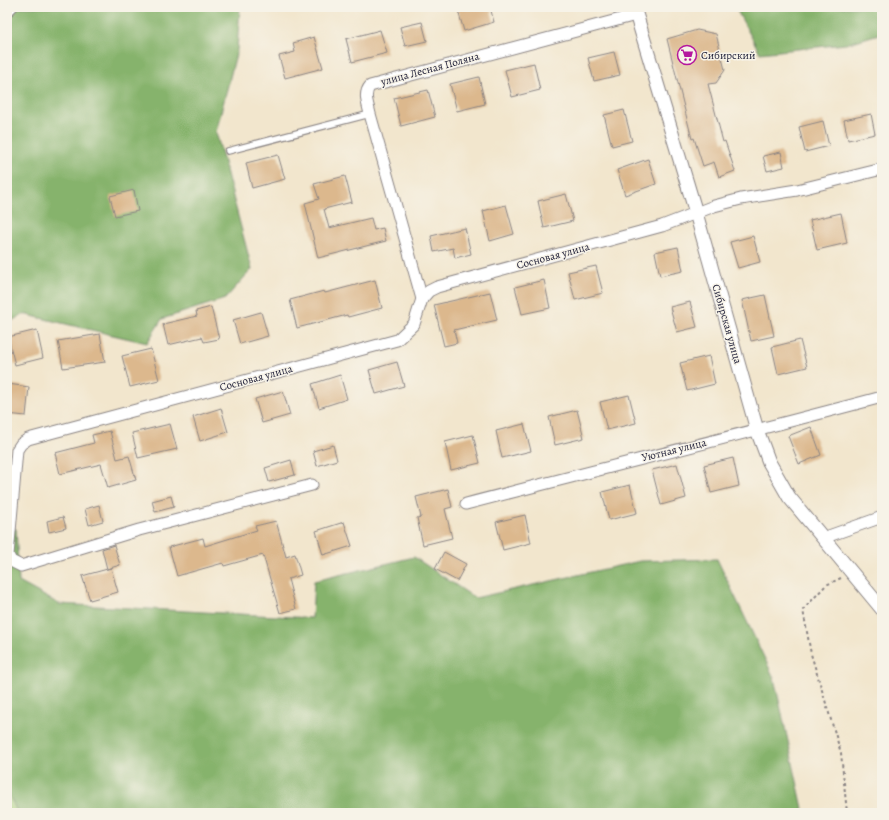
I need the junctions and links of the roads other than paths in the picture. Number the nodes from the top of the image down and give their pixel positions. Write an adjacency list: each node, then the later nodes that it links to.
1 (15, 7): 3 (lane)
2 (635, 11): 4 (street, улица Лесная Поляна); 7 (street, Сибирская улица)
3 (7, 15)
4 (370, 114): 5 (lane); 8 (street, улица Лесная Поляна)
5 (228, 151)
6 (882, 169): 7 (street, Сосновая улица)
7 (696, 213): 8 (street, Сосновая улица); 10 (street, Сибирская улица)
8 (422, 299): 11 (street, Сосновая улица)
9 (882, 397): 10 (street, Уютная улица)
10 (757, 430): 12 (street, Уютная улица); 14 (street, Сибирская улица)
11 (312, 485)
12 (466, 504)
13 (882, 517): 14 (street)
14 (823, 538): 15 (street, Сибирская улица)
15 (882, 609)

